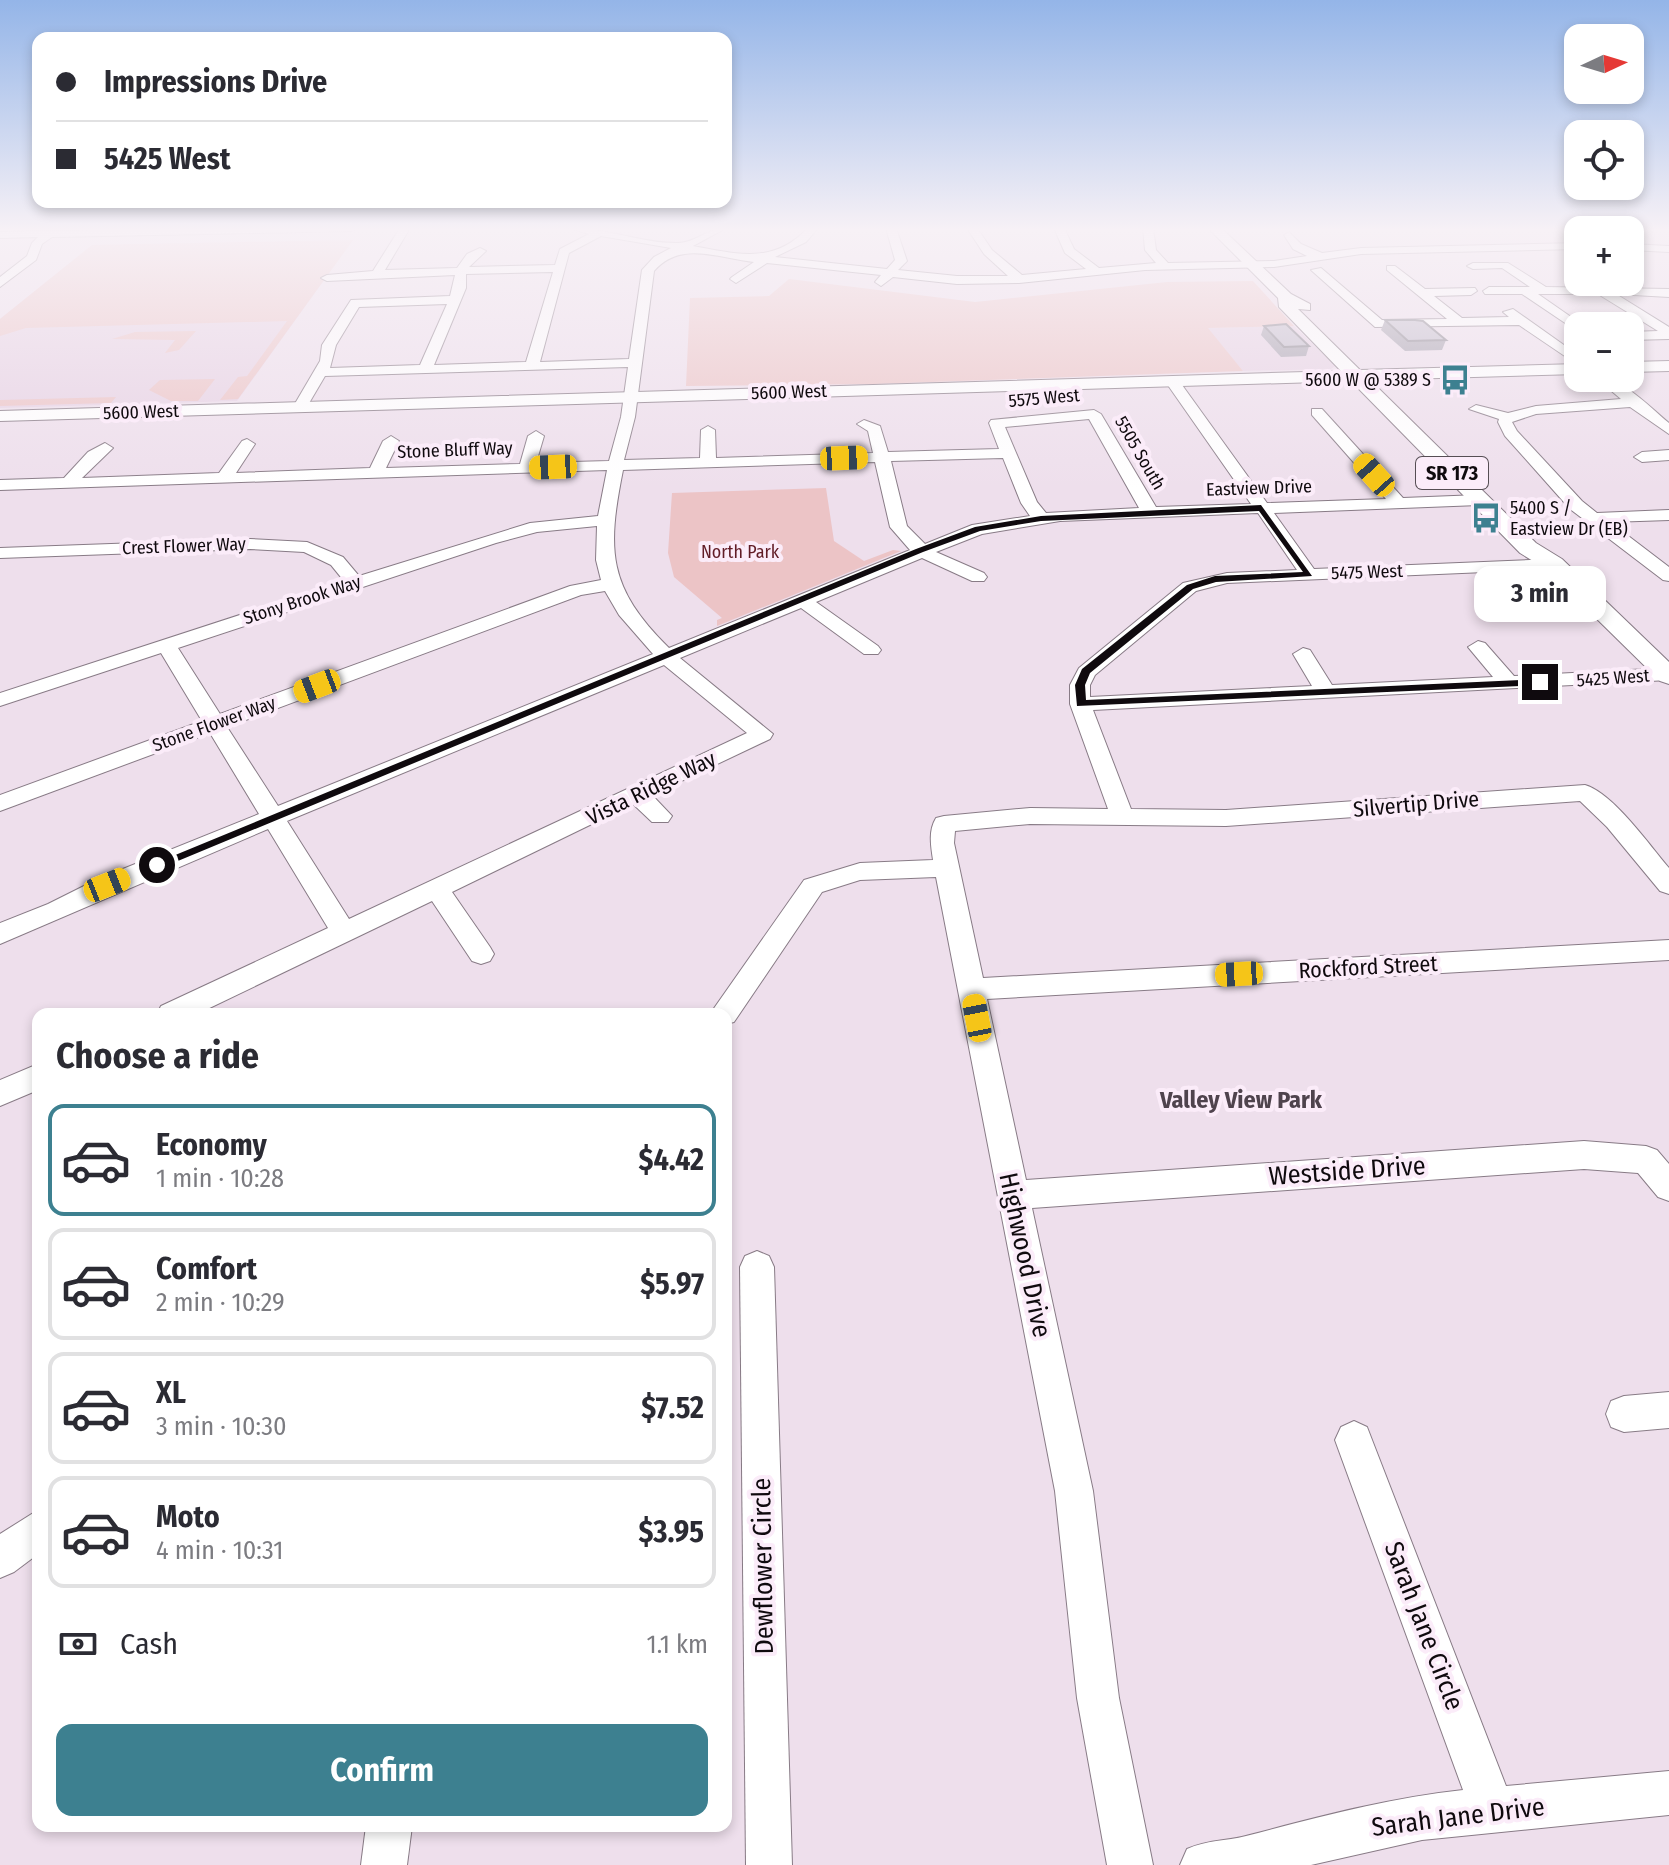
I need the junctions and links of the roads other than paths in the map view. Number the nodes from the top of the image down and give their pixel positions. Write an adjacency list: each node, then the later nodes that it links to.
1 (348, 315): 22 (street)
2 (448, 315): 20 (street)
3 (546, 315): 17 (street)
4 (642, 315): 16 (street, Vista Ridge Way)
5 (1295, 315): 23 (main road, SR 173)
6 (1313, 315): 24 (main road, SR 173)
7 (1369, 315): 12 (street)
8 (1450, 315): 12 (street)
9 (1513, 315): 11 (street)
10 (1639, 315): 13 (street)
11 (1521, 321): 12 (street); 15 (street)
12 (1459, 322)
13 (1669, 334): 14 (street)
14 (1644, 335)
15 (1564, 351)
16 (636, 363): 17 (street); 27 (street, Vista Ridge Way)
17 (532, 366): 20 (street)
18 (1669, 366): 19 (main road)
19 (1644, 367)
20 (425, 369): 22 (street)
21 (1564, 369): 24 (main road, 5600 West)
22 (322, 372): 29 (street)
23 (1355, 375): 24 (main road, 5600 West); 25 (main road, 5600 West); 53 (main road, SR 173)
24 (1376, 375): 63 (main road, SR 173)
25 (1172, 381): 27 (main road, 5600 West); 55 (street)
26 (1622, 392): 28 (street)
27 (631, 396): 29 (main road, 5600 West); 47 (street, Vista Ridge Way)
28 (1635, 402): 34 (street); 37 (street)
29 (300, 407): 33 (main road, 5600 West)
30 (1476, 409): 34 (street)
31 (1317, 412): 54 (street)
32 (1094, 414): 42 (street, 5575 West); 56 (street, 5505 South)
33 (0, 416)
34 (1508, 417): 59 (street)
35 (864, 424): 44 (street)
36 (708, 430): 46 (street)
37 (1669, 430)
38 (536, 436): 48 (street)
39 (391, 441): 49 (street)
40 (247, 444): 50 (street)
41 (105, 448): 51 (street)
42 (1008, 453): 44 (street, Stone Bluff Way); 58 (street)
43 (1669, 455): 45 (street)
44 (882, 457): 46 (street, Stone Bluff Way); 61 (street)
45 (1642, 457)
46 (708, 462): 47 (street, Stone Bluff Way)
47 (617, 465): 48 (street, Stone Bluff Way); 60 (street, Vista Ridge Way)
48 (527, 468): 49 (street, Stone Bluff Way)
49 (376, 473): 50 (street, Stone Bluff Way)
50 (224, 478): 51 (street, Stone Bluff Way)
51 (69, 482): 52 (street, Stone Bluff Way)
52 (0, 485)
53 (1479, 500): 54 (street, Eastview Drive); 63 (main road)
54 (1399, 503): 55 (street, Eastview Drive)
55 (1261, 508): 56 (street, Eastview Drive); 64 (street)
56 (1150, 512): 58 (street, Eastview Drive)
57 (1669, 515): 59 (street)
58 (1041, 518): 61 (street, Eastview Drive)
59 (1592, 518): 65 (street)
60 (608, 520): 67 (street, Stony Brook Way); 68 (street, Vista Ridge Way)
61 (920, 551): 66 (street); 69 (street, Eastview Drive)
62 (0, 553): 67 (street, Crest Flower Way)
63 (1554, 564): 64 (street, 5475 West); 75 (main road, SR 173)
64 (1309, 574): 79 (street, 5475 West)
65 (1669, 576)
66 (978, 577)
67 (355, 583): 70 (street, Stony Brook Way)
68 (611, 584): 73 (street, Vista Ridge Way); 80 (street, Stone Flower Way)
69 (801, 600): 72 (street); 73 (street, Eastview Drive)
70 (166, 645): 78 (street, Stony Brook Way); 80 (street)
71 (1478, 647): 76 (street)
72 (871, 650)
73 (666, 654): 81 (street, Vista Ridge Way); 84 (street, Eastview Drive)
74 (1303, 654): 77 (street)
75 (1668, 675): 76 (street, 5425 West)
76 (1509, 683): 77 (street, 5425 West)
77 (1326, 692): 79 (street, 5425 West)
78 (0, 700)
79 (1080, 704): 85 (street)
80 (216, 723): 82 (street, Stone Flower Way); 84 (street)
81 (637, 795): 83 (street); 88 (street, Vista Ridge Way)
82 (0, 803)
83 (660, 816)
84 (274, 817): 89 (street); 90 (street, Eastview Drive)
85 (1123, 819): 86 (street, Highwood Drive); 87 (street, Silvertip Drive)
86 (947, 868): 93 (street, Highwood Drive); 95 (street)
87 (1669, 885)
88 (436, 888): 89 (street, Vista Ridge Way); 92 (street)
89 (343, 931): 94 (street, Vista Ridge Way)
90 (0, 934)
91 (1669, 950): 93 (street, Rockford Street)
92 (481, 954)
93 (971, 989): 99 (street, Highwood Drive)
94 (192, 1008)
95 (728, 1008)
96 (32, 1079): 97 (street)
97 (0, 1094)
98 (1669, 1187): 99 (street, Westside Drive)
99 (1012, 1195): 111 (street, Highwood Drive)
100 (757, 1267): 110 (street, Dewflower Circle)
101 (1669, 1410): 102 (street)
102 (1624, 1414)
103 (1354, 1440): 107 (street, Sarah Jane Circle)
104 (32, 1534): 105 (street)
105 (0, 1558)
106 (1669, 1793): 107 (street, Sarah Jane Drive)
107 (1493, 1811): 112 (street, Sarah Jane Drive)
108 (388, 1832): 109 (street)
109 (384, 1865)
110 (769, 1865)
111 (1130, 1865)
112 (1203, 1865)

